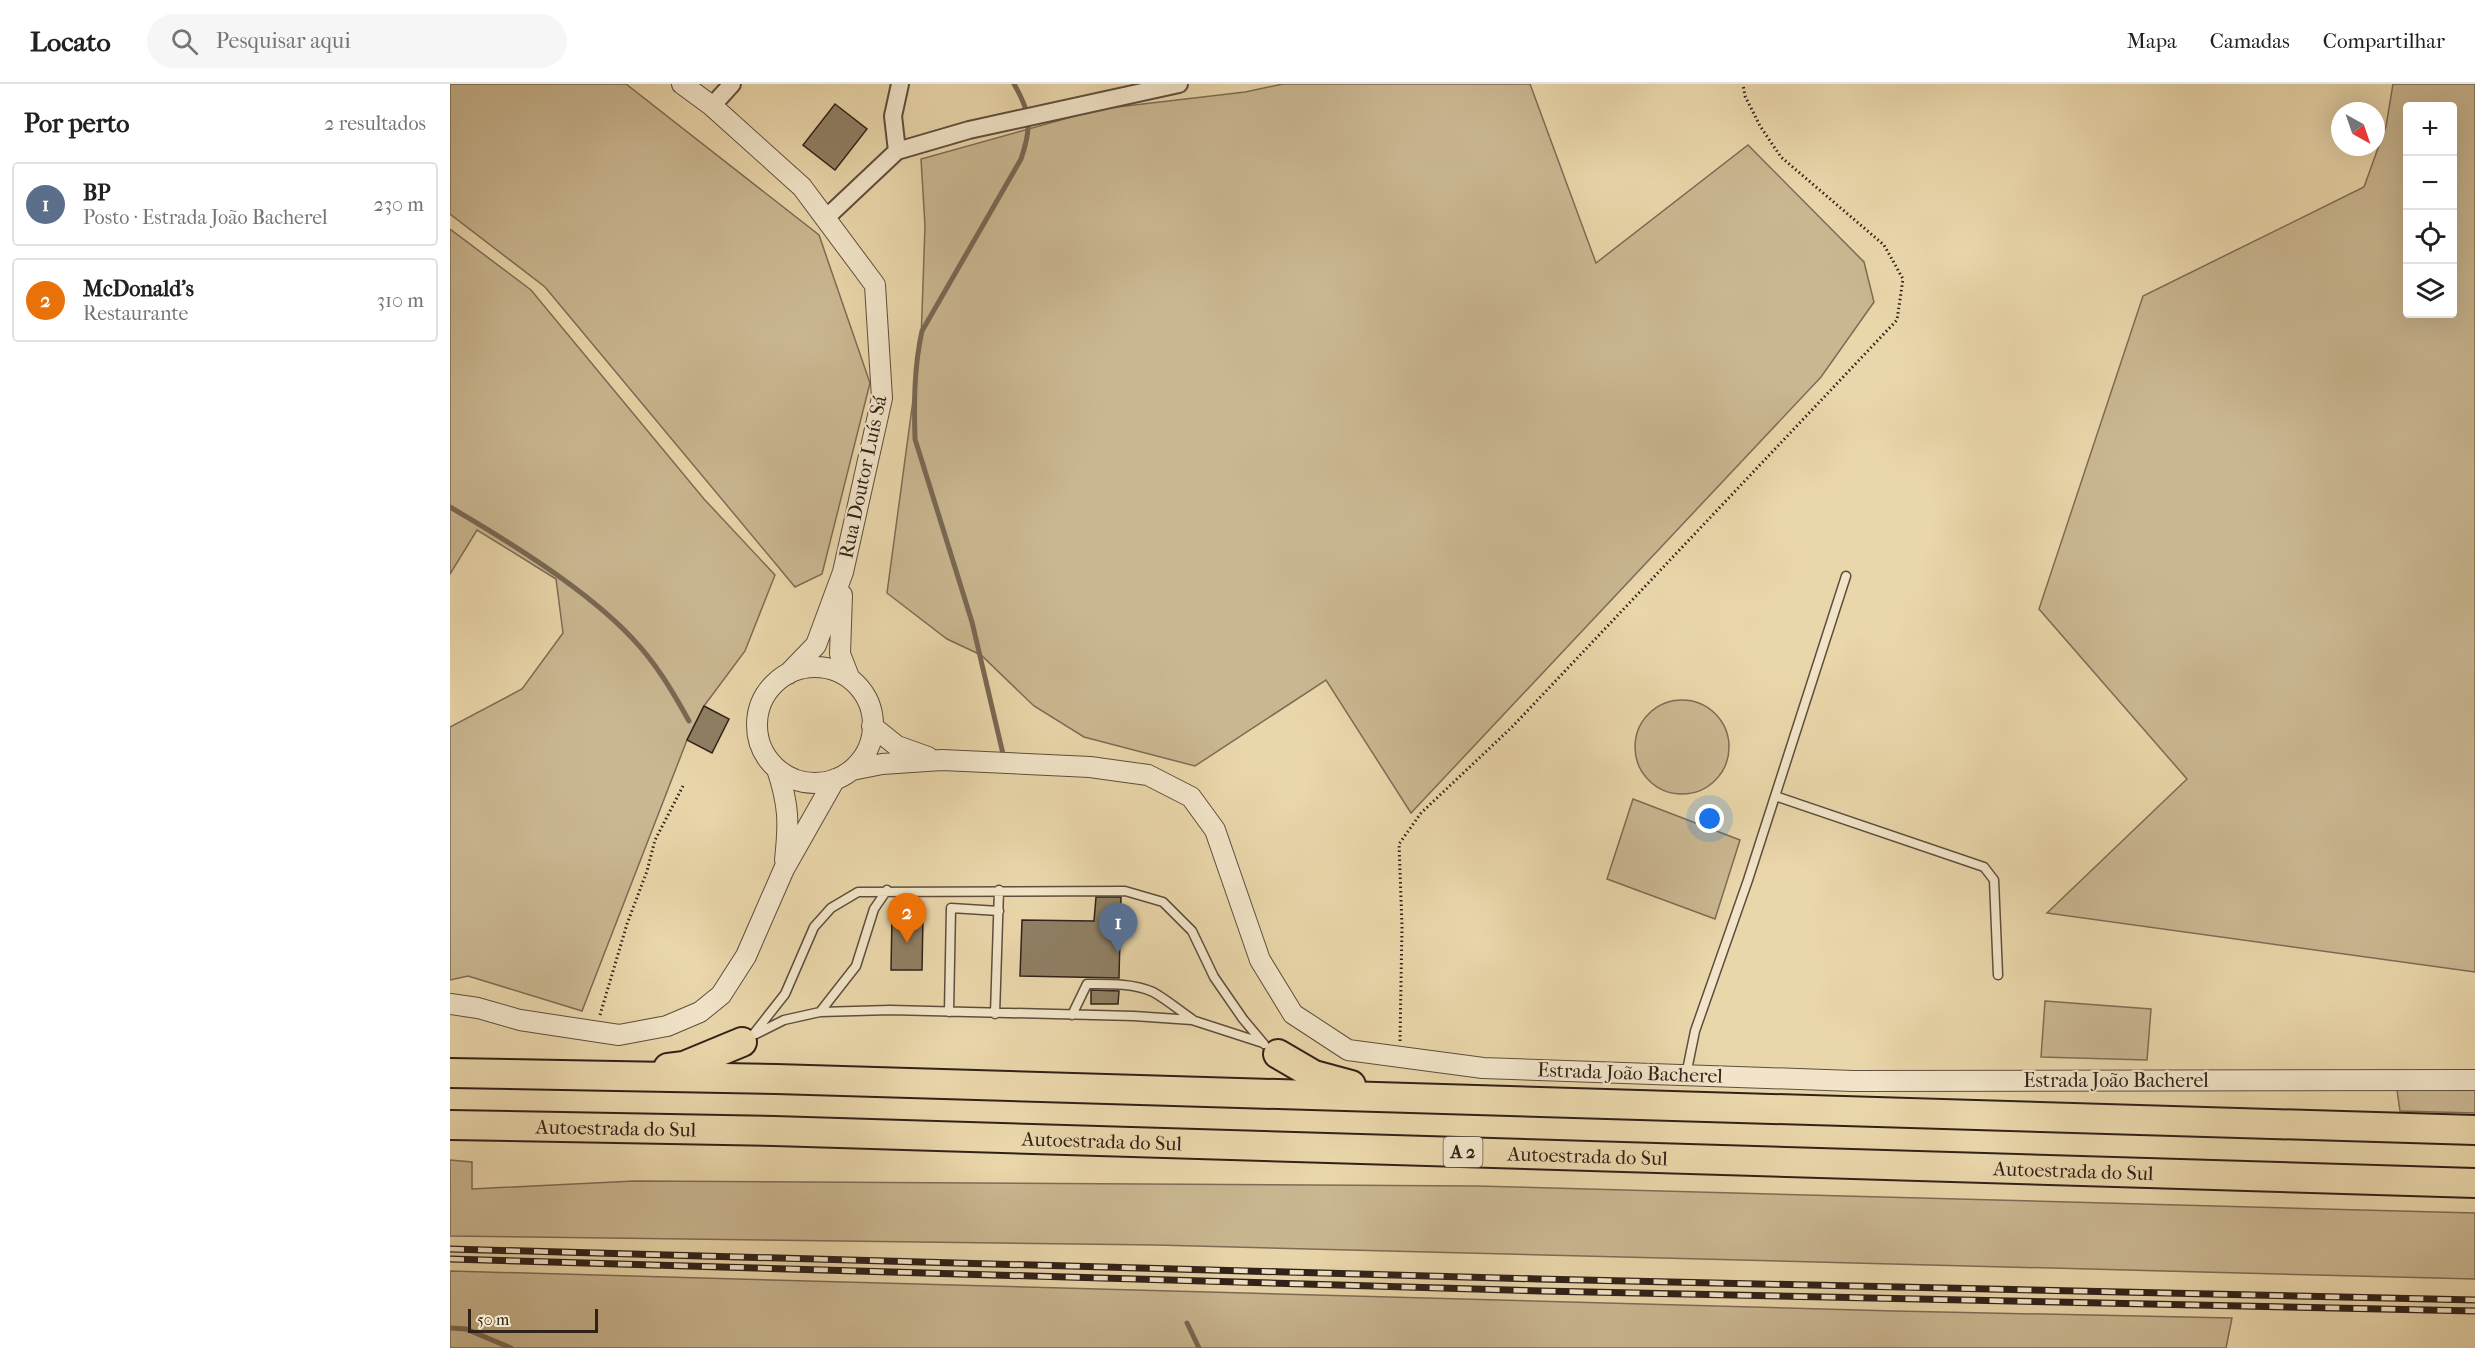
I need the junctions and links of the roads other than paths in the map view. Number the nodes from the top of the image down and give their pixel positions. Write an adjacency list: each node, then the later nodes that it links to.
1 (682, 84): 5 (street, Rua Doutor Luís Sá)
2 (732, 84): 5 (street)
3 (900, 84): 6 (street)
4 (1179, 84): 6 (street)
5 (712, 106): 7 (street, Rua Doutor Luís Sá)
6 (897, 151): 7 (street)
7 (827, 217): 8 (street, Rua Doutor Luís Sá)
8 (843, 572): 10 (street); 11 (street)
9 (1846, 576): 17 (lane)
10 (788, 674): 11 (street); 14 (street)
11 (849, 677): 12 (street)
12 (872, 726): 13 (street, Estrada João Bacherel); 15 (street)
13 (942, 760): 15 (street, Estrada João Bacherel); 32 (street, Estrada João Bacherel)
14 (777, 769): 16 (street); 18 (street)
15 (852, 770): 16 (street)
16 (835, 780): 18 (street)
17 (1775, 796): 22 (lane); 32 (lane)
18 (784, 869): 23 (street)
19 (887, 890): 20 (lane); 24 (lane); 29 (lane)
20 (999, 890): 21 (lane); 30 (lane)
21 (999, 911): 25 (lane); 26 (lane)
22 (1998, 975)
23 (450, 1004)
24 (820, 1012): 25 (lane); 29 (lane)
25 (949, 1012): 26 (lane)
26 (995, 1014): 27 (lane)
27 (1072, 1015): 28 (lane); 28 (lane)
28 (1195, 1021): 30 (lane)
29 (747, 1039): 33 (highway)
30 (1271, 1049): 35 (highway)
31 (450, 1073): 33 (highway)
32 (1686, 1075): 34 (street, Estrada João Bacherel)
33 (603, 1076): 35 (highway)
34 (2475, 1080)
35 (1436, 1099): 37 (highway)
36 (450, 1125): 38 (highway, Autoestrada do Sul / A 2)
37 (2475, 1130)
38 (2475, 1183)

